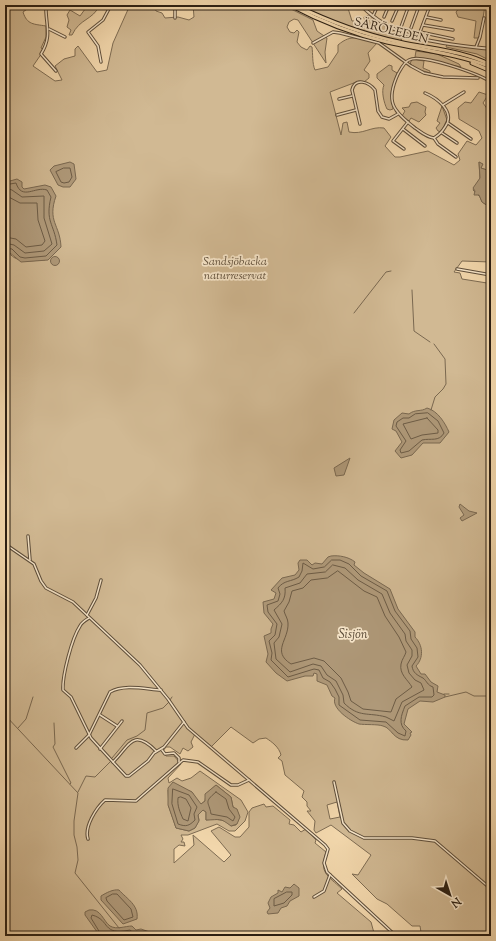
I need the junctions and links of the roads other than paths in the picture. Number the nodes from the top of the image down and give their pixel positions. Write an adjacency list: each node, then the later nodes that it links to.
1 (46, 5): 22 (street)
2 (111, 5): 30 (street)
3 (174, 5): 15 (street)
4 (290, 5): 29 (main road, SÄRÖLEDEN)
5 (295, 5): 32 (main road, SÄRÖLEDEN)
6 (361, 5): 12 (street)
7 (378, 5): 12 (street)
8 (389, 5): 13 (street)
9 (399, 5): 18 (street)
10 (409, 5): 20 (street)
11 (419, 5): 14 (street); 21 (street)
12 (373, 16): 27 (street)
13 (384, 17)
14 (426, 17): 17 (street); 19 (street)
15 (175, 18)
16 (484, 18): 27 (street)
17 (441, 20)
18 (392, 21)
19 (422, 24): 23 (street); 25 (street)
20 (401, 27)
21 (411, 28)
22 (49, 29): 24 (street); 33 (street)
23 (453, 30)
24 (65, 37)
25 (453, 39)
26 (313, 43): 31 (street)
27 (476, 47): 28 (street)
28 (491, 49)
29 (467, 59): 32 (main road, SÄRÖLEDEN); 34 (main road)
30 (101, 62)
31 (406, 62): 35 (street); 36 (street); 45 (street)
32 (491, 65)
33 (56, 71)
34 (491, 71)
35 (476, 73): 36 (street); 38 (street)
36 (474, 77): 37 (street)
37 (478, 78)
38 (491, 82)
39 (464, 92): 43 (street)
40 (425, 93): 43 (street)
41 (352, 96): 42 (street); 44 (street); 45 (street)
42 (339, 99)
43 (443, 105): 48 (street)
44 (356, 110): 46 (street); 49 (street)
45 (398, 114): 47 (street)
46 (337, 115)
47 (408, 122): 50 (street); 52 (street)
48 (448, 122): 51 (street); 53 (street)
49 (360, 124)
50 (403, 129): 55 (street); 56 (street)
51 (441, 132): 52 (street); 54 (street)
52 (434, 138): 57 (street)
53 (471, 139)
54 (457, 143)
55 (425, 146)
56 (404, 149)
57 (456, 157)
58 (458, 269): 59 (street)
59 (491, 275)
60 (28, 536): 62 (street)
61 (5, 544): 62 (street)
62 (30, 560): 64 (street)
63 (101, 580): 64 (street)
64 (88, 617): 65 (street); 70 (street)
65 (161, 690): 66 (street); 68 (street)
66 (100, 715): 69 (street); 70 (street)
67 (122, 721): 69 (street)
68 (184, 722): 73 (street); 77 (street)
69 (117, 726): 72 (street)
70 (89, 735): 71 (street); 72 (street)
71 (76, 748)
72 (100, 749): 75 (street)
73 (162, 749): 74 (street); 76 (street)
74 (156, 751): 75 (street); 75 (street)
75 (113, 762)
76 (179, 762): 77 (street); 79 (street)
77 (249, 780): 80 (street)
78 (334, 782): 81 (street)
79 (88, 839)
80 (330, 875): 82 (street); 83 (street)
81 (491, 889)
82 (314, 897)
83 (396, 936)

